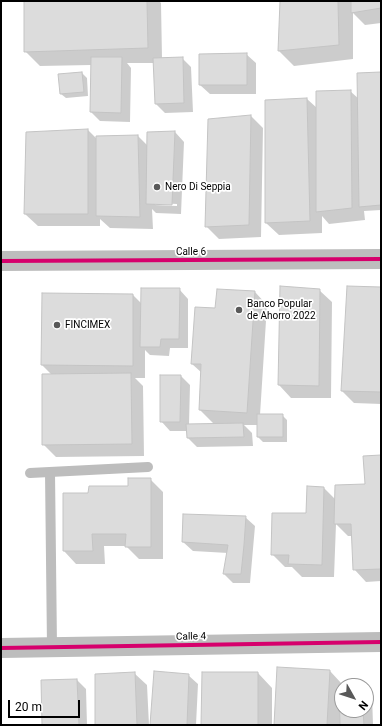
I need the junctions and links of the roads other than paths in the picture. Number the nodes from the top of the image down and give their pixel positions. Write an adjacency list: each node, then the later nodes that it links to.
1 (381, 259): 2 (street, Calle 6)
2 (1, 261)
3 (148, 467): 4 (lane)
4 (50, 472): 5 (lane); 7 (lane)
5 (30, 473)
6 (381, 642): 7 (street, Calle 4)
7 (52, 647): 8 (street, Calle 4)
8 (1, 648)

